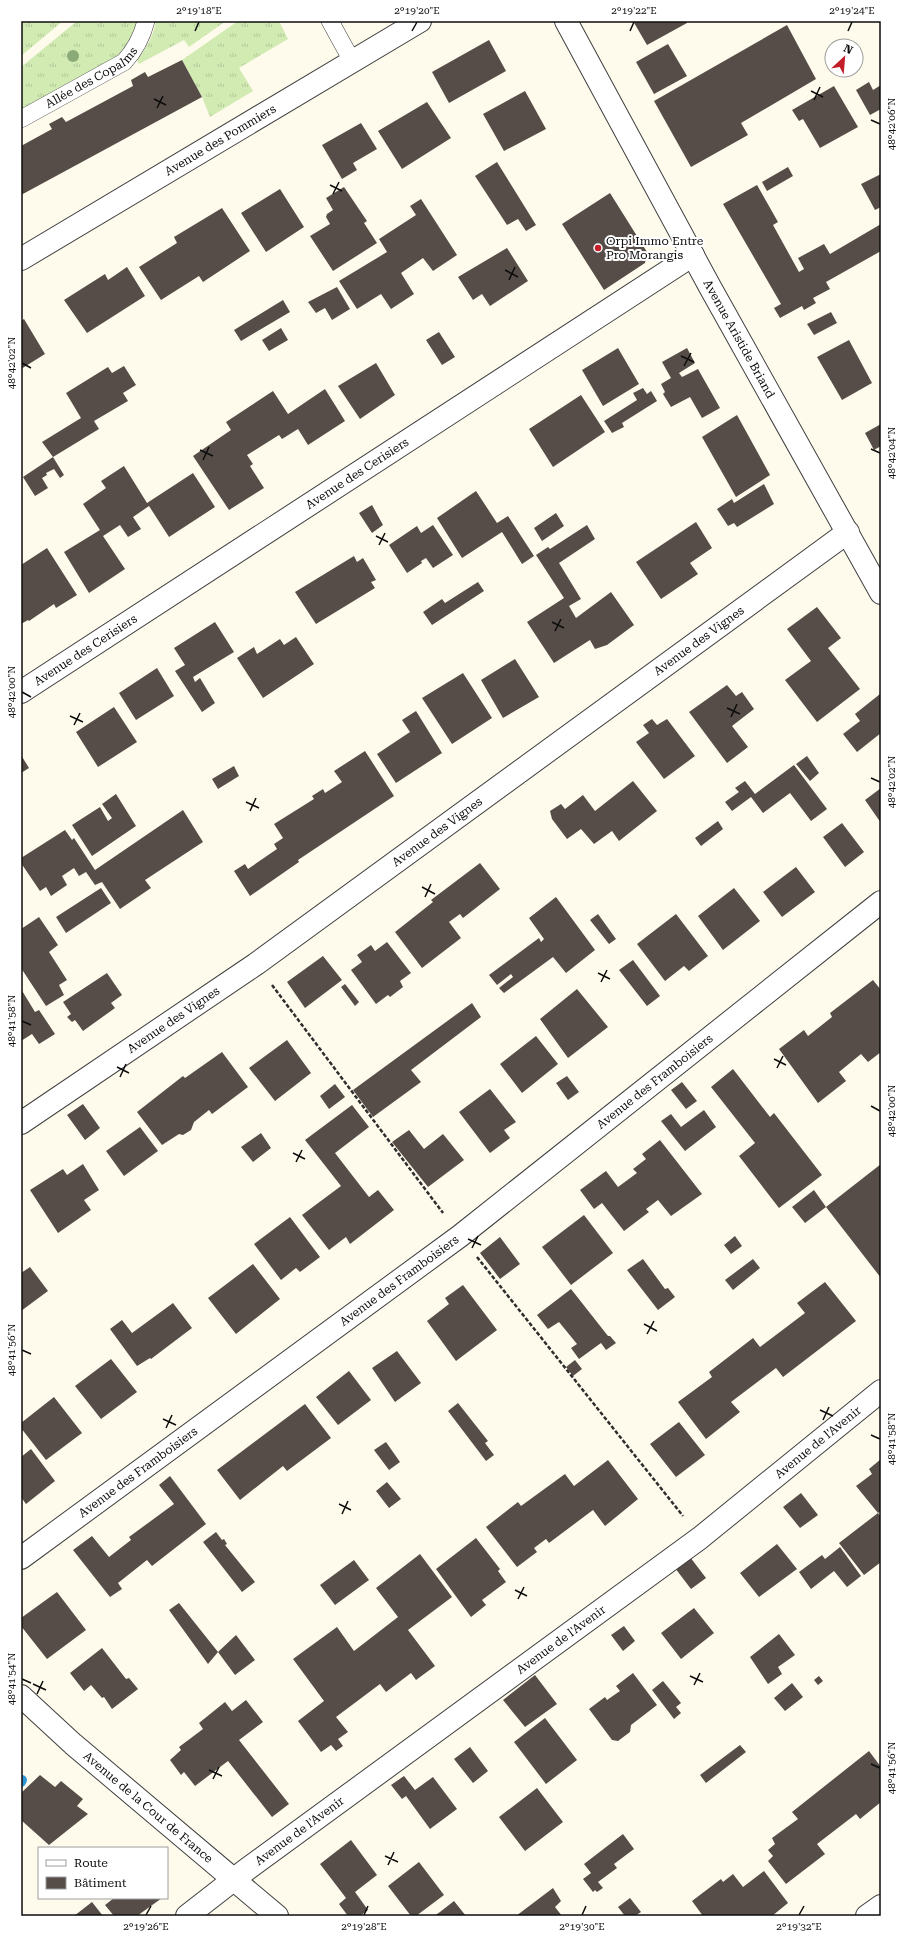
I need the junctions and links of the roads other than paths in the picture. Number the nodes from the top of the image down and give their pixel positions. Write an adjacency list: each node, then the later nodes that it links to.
1 (146, 21): 6 (lane, Allée des Copalms)
2 (330, 21): 5 (lane)
3 (420, 21): 5 (street, Avenue des Pommiers)
4 (566, 21): 7 (street, Avenue Aristide Briand)
5 (352, 61): 8 (street, Avenue des Pommiers)
6 (21, 119)
7 (693, 256): 9 (street, Avenue Aristide Briand); 11 (street, Avenue des Cerisiers)
8 (21, 259)
9 (848, 532): 10 (street, Avenue Aristide Briand); 13 (street, Avenue des Vignes)
10 (881, 593)
11 (21, 692)
12 (881, 902): 15 (street, Avenue des Framboisiers)
13 (21, 1123)
14 (881, 1391): 17 (street, Avenue de l'Avenir)
15 (21, 1558)
16 (21, 1696): 17 (street, Avenue de la Cour de France)
17 (234, 1879): 19 (street, Avenue de l'Avenir); 20 (street, Avenue de la Cour de France)
18 (881, 1906): 21 (street)
19 (187, 1916)
20 (277, 1916)
21 (867, 1916)

